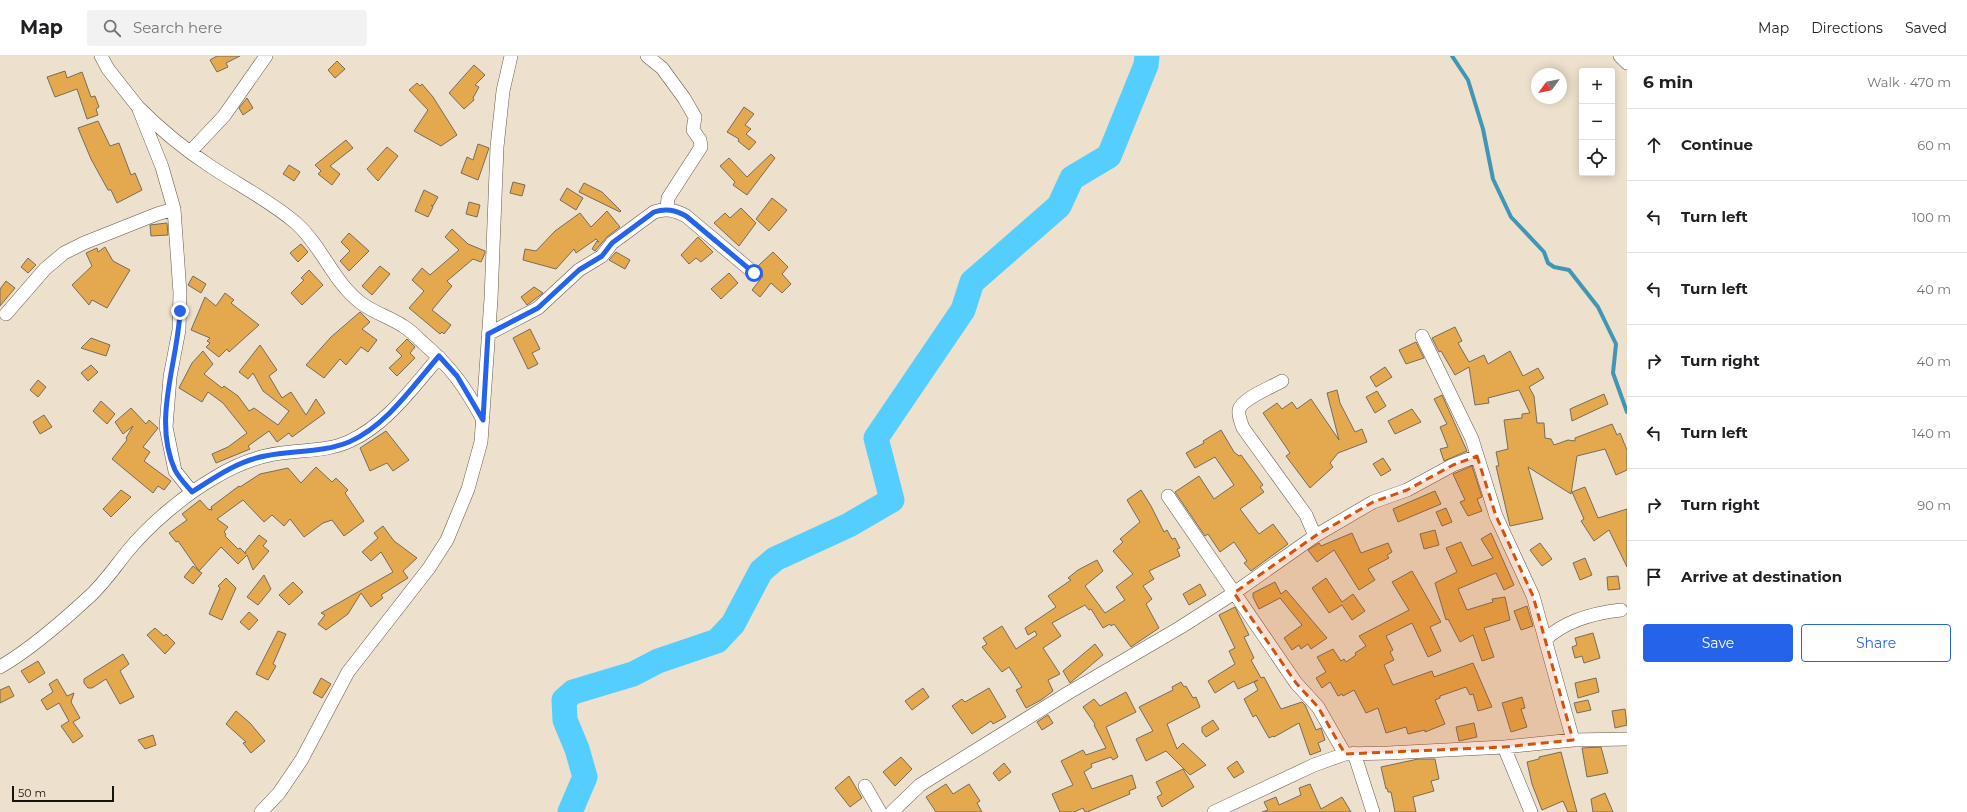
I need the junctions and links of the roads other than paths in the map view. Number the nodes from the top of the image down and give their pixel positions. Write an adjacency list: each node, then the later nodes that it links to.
1 (102, 56): 7 (street)
2 (266, 56): 8 (street)
3 (511, 56): 13 (street)
4 (647, 56): 10 (street)
5 (1620, 56): 6 (street)
6 (1627, 63)
7 (138, 107): 8 (street); 9 (street)
8 (190, 152): 15 (street)
9 (174, 209): 12 (street); 19 (street)
10 (668, 209): 11 (street); 13 (street)
11 (754, 273)
12 (6, 314)
13 (488, 334): 17 (street)
14 (1422, 336): 18 (street)
15 (439, 356): 17 (street); 19 (street)
16 (1282, 381): 21 (street)
17 (483, 420): 32 (street)
18 (1477, 456): 21 (street); 24 (street)
19 (192, 492): 25 (street)
20 (1168, 496): 22 (street)
21 (1315, 536): 22 (street)
22 (1234, 593): 29 (street); 34 (street)
23 (1620, 610): 24 (street)
24 (1546, 639): 27 (street)
25 (0, 667)
26 (1627, 739): 27 (street)
27 (1573, 740): 28 (street)
28 (1504, 747): 29 (street); 36 (street)
29 (1349, 754): 31 (street); 35 (street)
30 (865, 786): 33 (street)
31 (1218, 811)
32 (261, 812)
33 (880, 812)
34 (892, 812)
35 (1373, 812)
36 (1532, 812)

